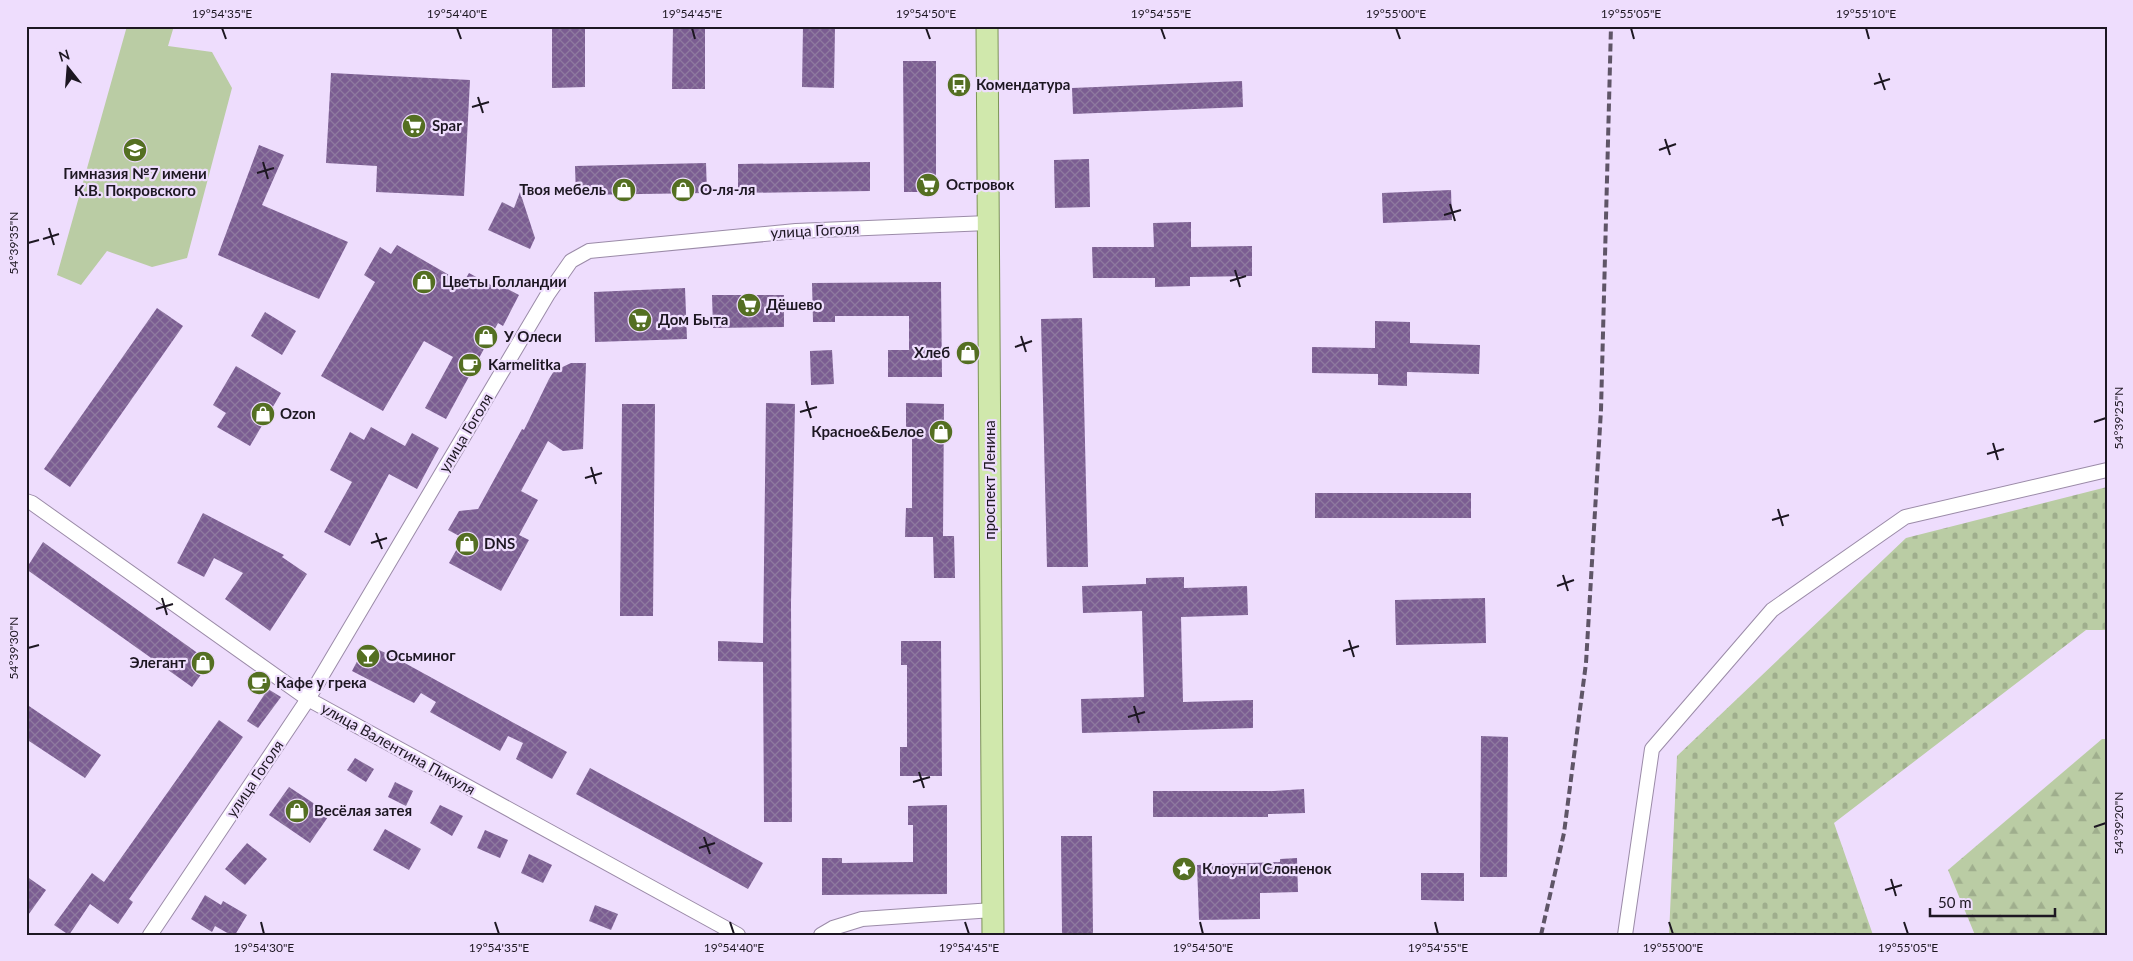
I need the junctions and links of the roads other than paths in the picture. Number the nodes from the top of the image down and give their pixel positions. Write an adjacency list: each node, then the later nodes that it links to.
1 (986, 26): 2 (main road, проспект Ленина)
2 (988, 223): 5 (street, улица Гоголя); 6 (main road, проспект Ленина)
3 (2107, 470): 11 (street)
4 (26, 501): 5 (street, улица Валентина Пикуля)
5 (308, 699): 7 (street, улица Гоголя); 8 (street, улица Валентина Пикуля)
6 (993, 910): 9 (street); 10 (main road, проспект Ленина)
7 (150, 935)
8 (738, 935)
9 (821, 935)
10 (993, 935)
11 (1625, 935)

